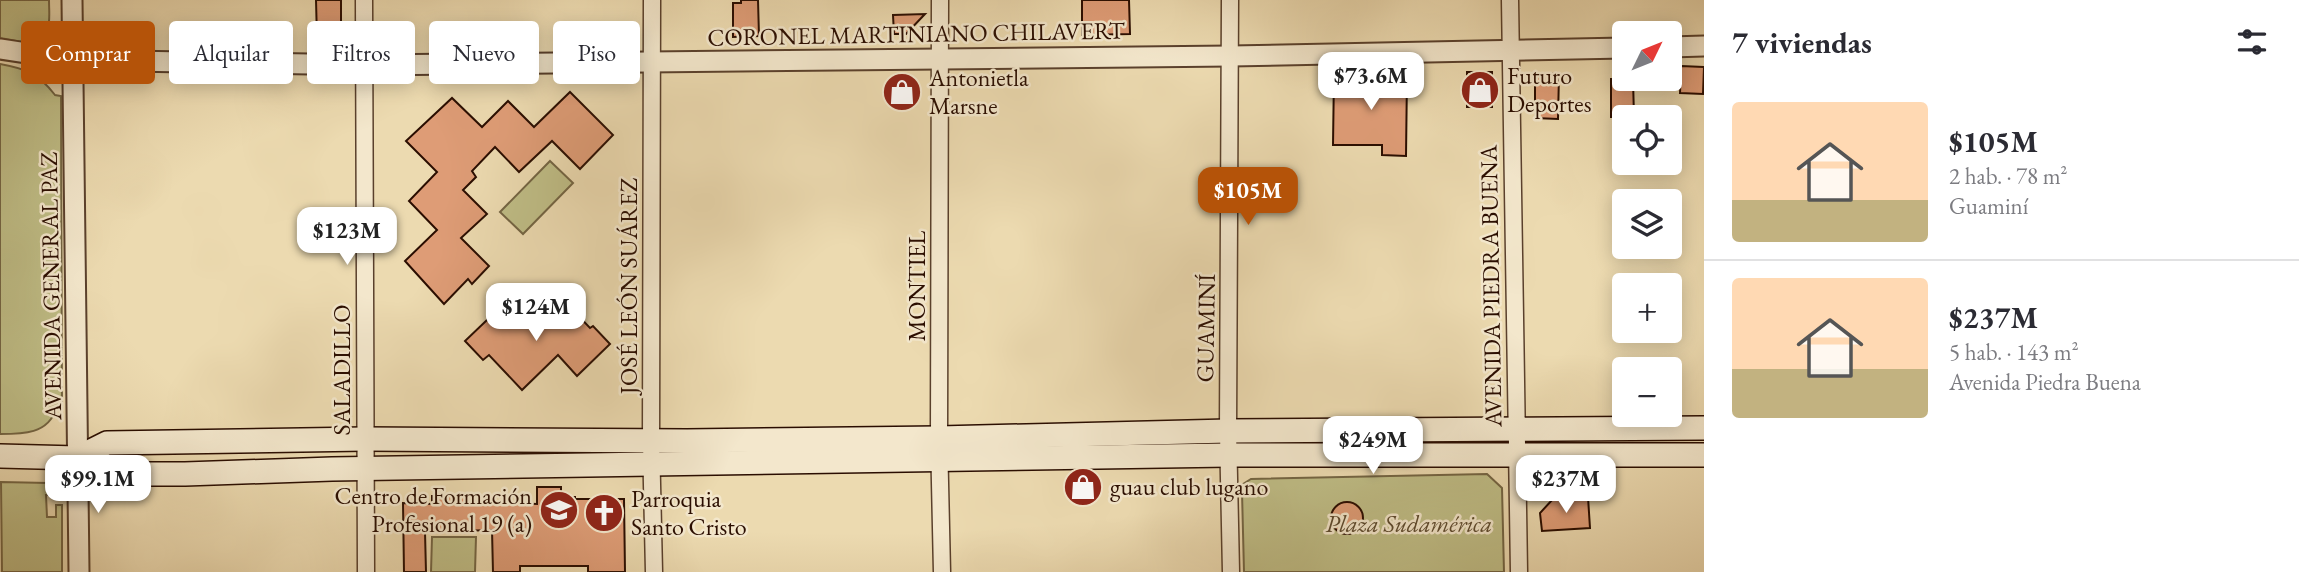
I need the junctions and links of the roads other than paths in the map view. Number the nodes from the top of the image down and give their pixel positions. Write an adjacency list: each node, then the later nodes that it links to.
1 (72, 0): 7 (street, AVENIDA GENERAL PAZ)
2 (364, 0): 8 (street, SALADILLO)
3 (652, 0): 18 (street, JOSÉ LEÓN SUÁREZ)
4 (940, 0): 16 (street, MONTIEL)
5 (1230, 0): 15 (street, GUAMINÍ)
6 (1510, 0): 14 (street, AVENIDA PIEDRA BUENA)
7 (72, 21)
8 (364, 21)
9 (1704, 46): 10 (street)
10 (1682, 47)
11 (0, 48): 13 (street, CORONEL MARTINIANO CHILAVERT)
12 (1612, 48): 14 (street, CORONEL MARTINIANO CHILAVERT)
13 (21, 51)
14 (1510, 51): 15 (street, CORONEL MARTINIANO CHILAVERT); 24 (street, AVENIDA PIEDRA BUENA)
15 (1231, 56): 16 (street, CORONEL MARTINIANO CHILAVERT); 25 (street, GUAMINÍ)
16 (941, 58): 18 (street, CORONEL MARTINIANO CHILAVERT); 28 (street, MONTIEL)
17 (155, 61): 19 (street, CORONEL MARTINIANO CHILAVERT)
18 (653, 61): 20 (street, CORONEL MARTINIANO CHILAVERT); 27 (street, JOSÉ LEÓN SUÁREZ)
19 (307, 64)
20 (415, 64)
21 (73, 84): 33 (street, AVENIDA GENERAL PAZ)
22 (365, 84): 26 (street, SALADILLO)
23 (1704, 428): 24 (main road)
24 (1516, 429): 25 (main road); 30 (street, AVENIDA PIEDRA BUENA)
25 (1228, 431): 28 (main road); 29 (street, GUAMINÍ)
26 (365, 439): 27 (main road); 33 (main road); 35 (street, SALADILLO)
27 (652, 440): 28 (main road); 34 (street, JOSÉ LEÓN SUÁREZ)
28 (940, 449): 29 (main road); 34 (main road); 39 (street, MONTIEL)
29 (1229, 455): 30 (main road); 40 (street, GUAMINÍ)
30 (1517, 455): 31 (main road); 41 (street, AVENIDA PIEDRA BUENA)
31 (1704, 455)
32 (0, 456): 33 (main road)
33 (77, 458): 35 (main road); 36 (street, AVENIDA GENERAL PAZ)
34 (652, 465): 35 (main road); 38 (street, JOSÉ LEÓN SUÁREZ)
35 (365, 469): 37 (street, SALADILLO)
36 (79, 572)
37 (366, 572)
38 (654, 572)
39 (942, 572)
40 (1231, 572)
41 (1519, 572)

